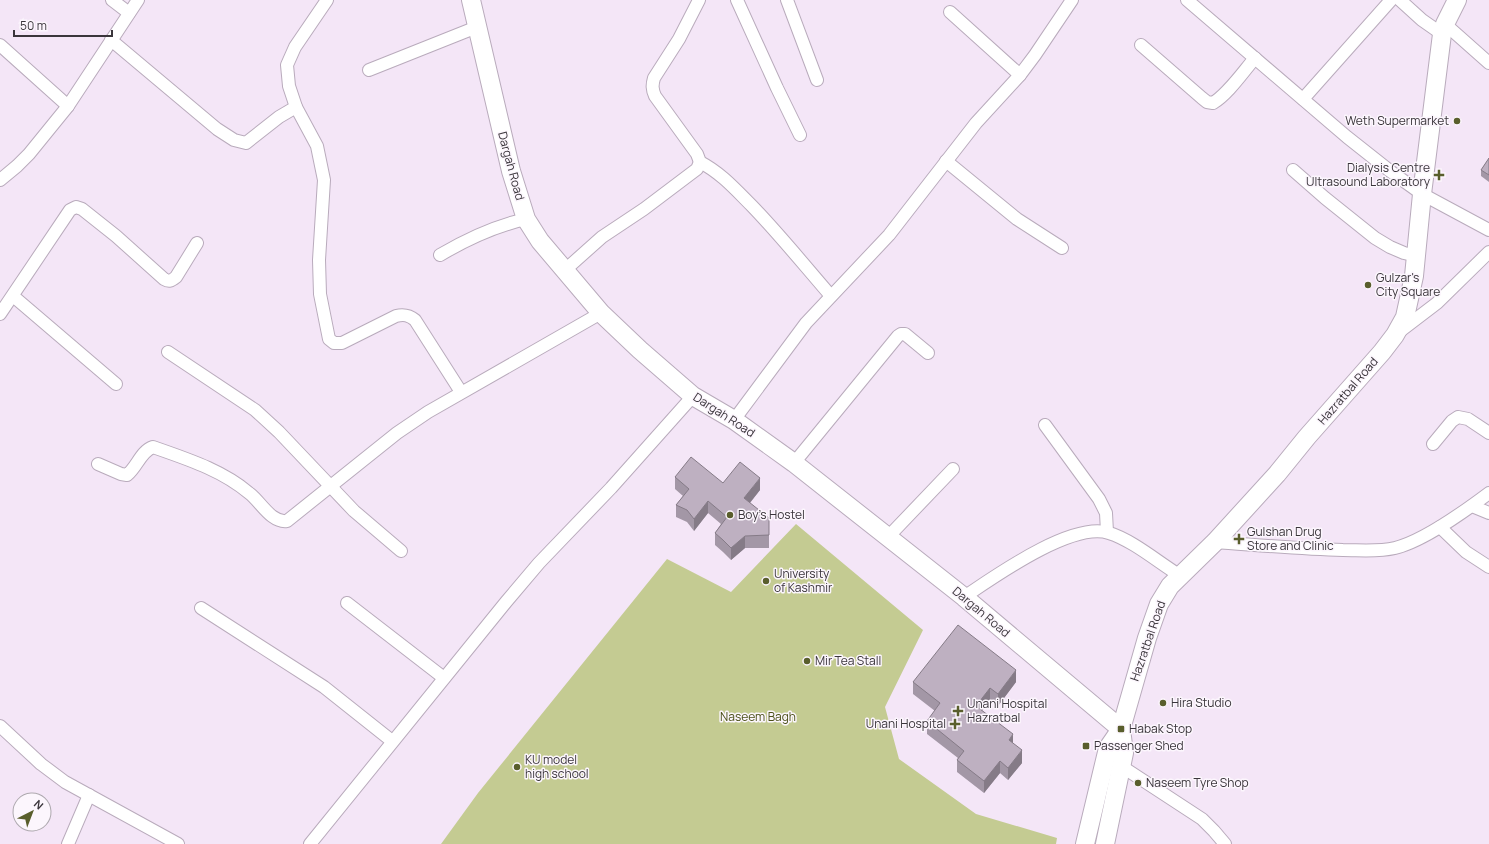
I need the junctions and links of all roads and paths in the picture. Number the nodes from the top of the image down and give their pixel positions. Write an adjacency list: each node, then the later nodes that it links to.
1 (112, 0): 13 (street)
2 (138, 0): 13 (street)
3 (327, 0): 27 (street)
4 (471, 0): 15 (main road, Dargah Road)
5 (699, 0): 30 (street)
6 (737, 0): 28 (street)
7 (787, 0): 24 (street)
8 (1072, 0): 23 (street)
9 (1187, 0): 20 (street)
10 (1390, 0): 25 (street)
11 (1400, 0): 16 (street)
12 (1457, 0): 16 (main road, Hazratbal Road)
13 (129, 12): 17 (street)
14 (950, 12): 23 (street)
15 (477, 27): 22 (street); 34 (main road, Dargah Road)
16 (1444, 29): 21 (street); 33 (main road, Hazratbal Road)
17 (111, 40): 26 (street); 27 (street)
18 (0, 45): 26 (street)
19 (1141, 45): 20 (street)
20 (1255, 58): 25 (street)
21 (1489, 63)
22 (369, 70)
23 (1020, 74): 29 (street)
24 (817, 80)
25 (1303, 99): 33 (street)
26 (68, 106): 32 (street)
27 (296, 107): 50 (street)
28 (800, 135)
29 (946, 161): 37 (street); 43 (street)
30 (700, 162): 41 (street); 43 (street)
31 (1293, 170): 40 (street)
32 (0, 180)
33 (1422, 194): 35 (street); 40 (main road, Hazratbal Road)
34 (526, 220): 39 (street); 41 (main road, Dargah Road)
35 (1489, 230)
36 (197, 243): 42 (street)
37 (1062, 248)
38 (1489, 252): 46 (street)
39 (440, 255)
40 (1417, 256): 46 (main road, Hazratbal Road)
41 (565, 270): 44 (main road, Dargah Road)
42 (13, 296): 45 (street); 49 (street)
43 (832, 296): 52 (street)
44 (602, 313): 50 (street); 51 (main road, Dargah Road)
45 (0, 314)
46 (1395, 335): 66 (main road, Hazratbal Road)
47 (168, 352): 59 (street)
48 (928, 353): 56 (street)
49 (116, 384)
50 (461, 392): 59 (street)
51 (693, 396): 52 (main road, Dargah Road); 73 (street)
52 (734, 420): 56 (main road, Dargah Road)
53 (1045, 425): 64 (street)
54 (1489, 433): 55 (street)
55 (1433, 444)
56 (794, 463): 65 (main road, Dargah Road)
57 (98, 464): 59 (street)
58 (953, 469): 65 (street)
59 (331, 486): 67 (street)
60 (1489, 493): 61 (street)
61 (1472, 506): 62 (street); 63 (street)
62 (1489, 513)
63 (1440, 527): 66 (street); 68 (street)
64 (1107, 532): 69 (street); 70 (street)
65 (888, 537): 70 (main road, Dargah Road)
66 (1216, 542): 69 (main road, Hazratbal Road)
67 (400, 551)
68 (1489, 567)
69 (1179, 575): 75 (main road, Hazratbal Road)
70 (964, 597): 75 (main road, Dargah Road)
71 (346, 603): 73 (street)
72 (201, 608): 76 (street)
73 (444, 678): 76 (street)
74 (0, 726): 78 (street)
75 (1121, 729): 77 (main road, Hazratbal Road); 82 (main road, Hazratbal Road)
76 (392, 741): 81 (street)
77 (1121, 766): 83 (main road, Hazratbal Road); 84 (street)
78 (89, 795): 79 (street); 80 (street)
79 (68, 844)
80 (178, 844)
81 (310, 844)
82 (1085, 844)
83 (1105, 844)
84 (1225, 844)

